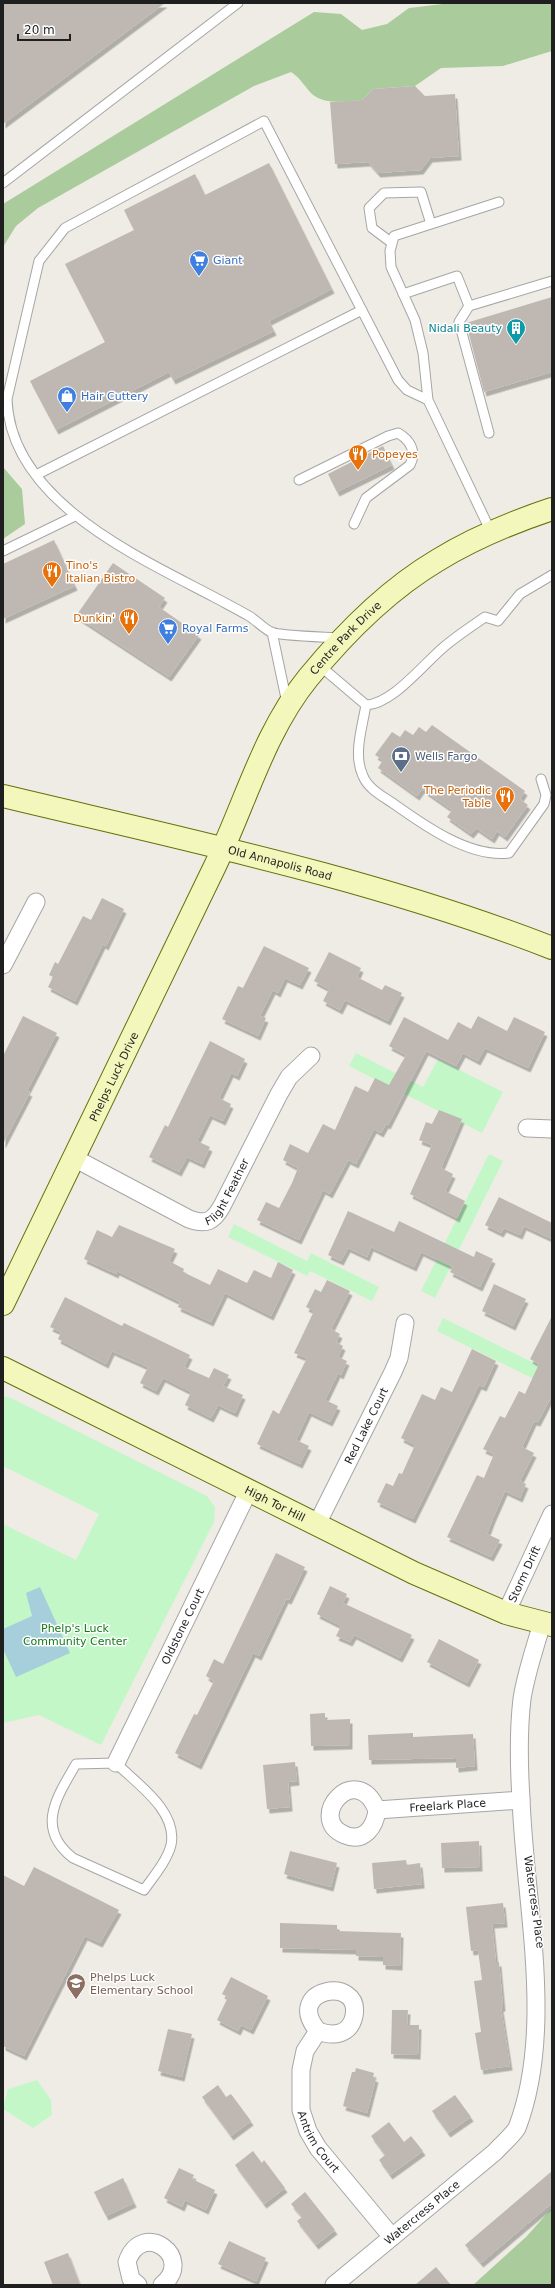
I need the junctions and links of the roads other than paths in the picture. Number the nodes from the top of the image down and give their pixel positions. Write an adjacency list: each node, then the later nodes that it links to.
1 (238, 3): 2 (lane)
2 (3, 183)
3 (499, 202): 4 (lane)
4 (431, 224): 5 (lane); 5 (lane)
5 (392, 243): 7 (lane)
6 (552, 281): 8 (lane)
7 (403, 294): 8 (lane); 10 (lane)
8 (469, 306): 11 (lane)
9 (362, 310): 10 (lane); 12 (lane); 12 (lane)
10 (428, 400): 17 (lane)
11 (489, 433)
12 (36, 475): 15 (lane)
13 (299, 480): 16 (lane)
14 (552, 508): 17 (street, Centre Park Drive)
15 (75, 516): 18 (lane); 20 (lane)
16 (354, 524)
17 (491, 532): 21 (street, Centre Park Drive)
18 (3, 551)
19 (552, 576): 23 (lane)
20 (272, 632): 21 (lane); 24 (lane)
21 (344, 638): 22 (street, Centre Park Drive)
22 (319, 665): 23 (lane); 24 (street, Centre Park Drive)
23 (366, 705): 25 (lane)
24 (288, 709): 27 (street, Centre Park Drive)
25 (541, 779)
26 (3, 796): 27 (street, Old Annapolis Road)
27 (224, 849): 29 (street, Old Annapolis Road); 34 (street, Phelps Luck Drive)
28 (36, 902): 30 (street)
29 (552, 948)
30 (3, 965)
31 (311, 1056): 34 (street, Flight Feather)
32 (527, 1128): 33 (street)
33 (552, 1129)
34 (74, 1158): 35 (street, Phelps Luck Drive)
35 (3, 1304)
36 (405, 1323): 40 (street, Red Lake Court)
37 (3, 1368): 38 (street, High Tor Hill)
38 (249, 1490): 40 (street, High Tor Hill); 43 (street, Oldstone Court)
39 (552, 1514): 41 (street, Storm Drift)
40 (317, 1524): 41 (street, High Tor Hill)
41 (506, 1613): 42 (street, High Tor Hill)
42 (547, 1624): 44 (street, Watercress Place)
43 (116, 1763): 43 (lane)
44 (520, 1800): 45 (street, Freelark Place); 47 (street, Watercress Place)
45 (377, 1810)
46 (318, 2031): 47 (street, Antrim Court)
47 (392, 2237): 50 (street, Watercress Place)
48 (169, 2283): 49 (street)
49 (138, 2285)
50 (334, 2285)

